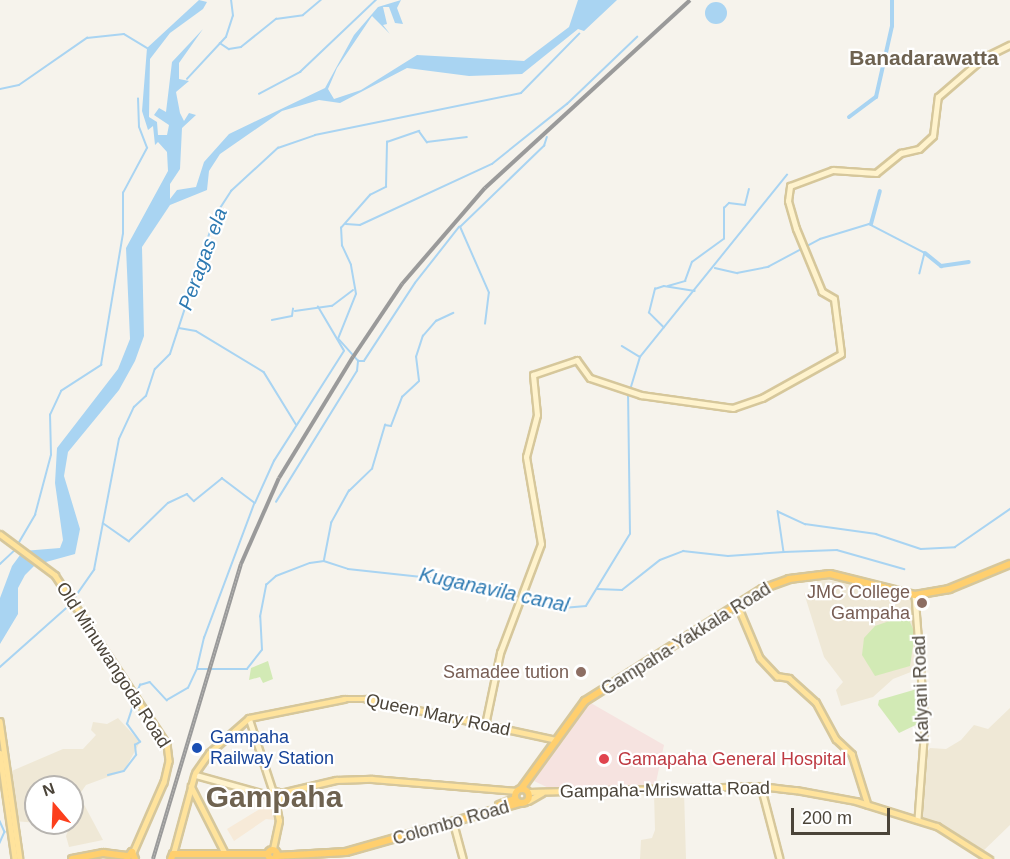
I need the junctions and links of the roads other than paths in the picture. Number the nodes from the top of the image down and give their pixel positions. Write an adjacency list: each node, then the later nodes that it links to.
1 (1010, 45): 8 (street)
2 (0, 534): 26 (main road, Old Minuwangoda Road)
3 (1010, 564): 4 (highway, Gampaha-Yakkala Road)
4 (915, 595): 5 (highway, Gampaha-Yakkala Road); 23 (street, Kalyani Road)
5 (738, 606): 9 (highway, Gampaha-Yakkala Road); 21 (main road)
6 (249, 718): 8 (main road, Queen Mary Road); 11 (main road); 14 (street)
7 (0, 720): 29 (main road)
8 (485, 725): 9 (main road, Queen Mary Road)
9 (556, 740): 17 (highway, Gampaha-Yakkala Road)
10 (0, 753): 28 (main road)
11 (195, 774): 12 (main road); 16 (street)
12 (190, 786): 24 (main road); 27 (main road)
13 (761, 786): 15 (main road, Gampaha-Mriswatta Road); 21 (main road, Gampaha-Mriswatta Road); 32 (street)
14 (273, 791): 16 (main road); 18 (main road, Gampaha-Mriswatta Road)
15 (542, 793): 17 (main road, Gampaha-Mriswatta Road); 19 (main road, Gampaha-Mriswatta Road)
16 (268, 795): 20 (main road)
17 (519, 795): 18 (main road, Gampaha-Mriswatta Road); 19 (highway); 22 (highway, Colombo Road)
18 (281, 796): 20 (main road)
19 (528, 801)
20 (276, 805): 25 (main road)
21 (868, 805): 23 (main road, Gampaha-Mriswatta Road)
22 (453, 819): 25 (highway, Colombo Road); 31 (street)
23 (918, 820): 33 (main road, Gampaha-Mriswatta Road)
24 (225, 853): 25 (highway, Colombo Road); 27 (highway, Colombo Road)
25 (272, 855)
26 (131, 857): 30 (highway)
27 (172, 857)
28 (15, 859)
29 (20, 859)
30 (72, 859)
31 (463, 859)
32 (780, 859)
33 (989, 859)

